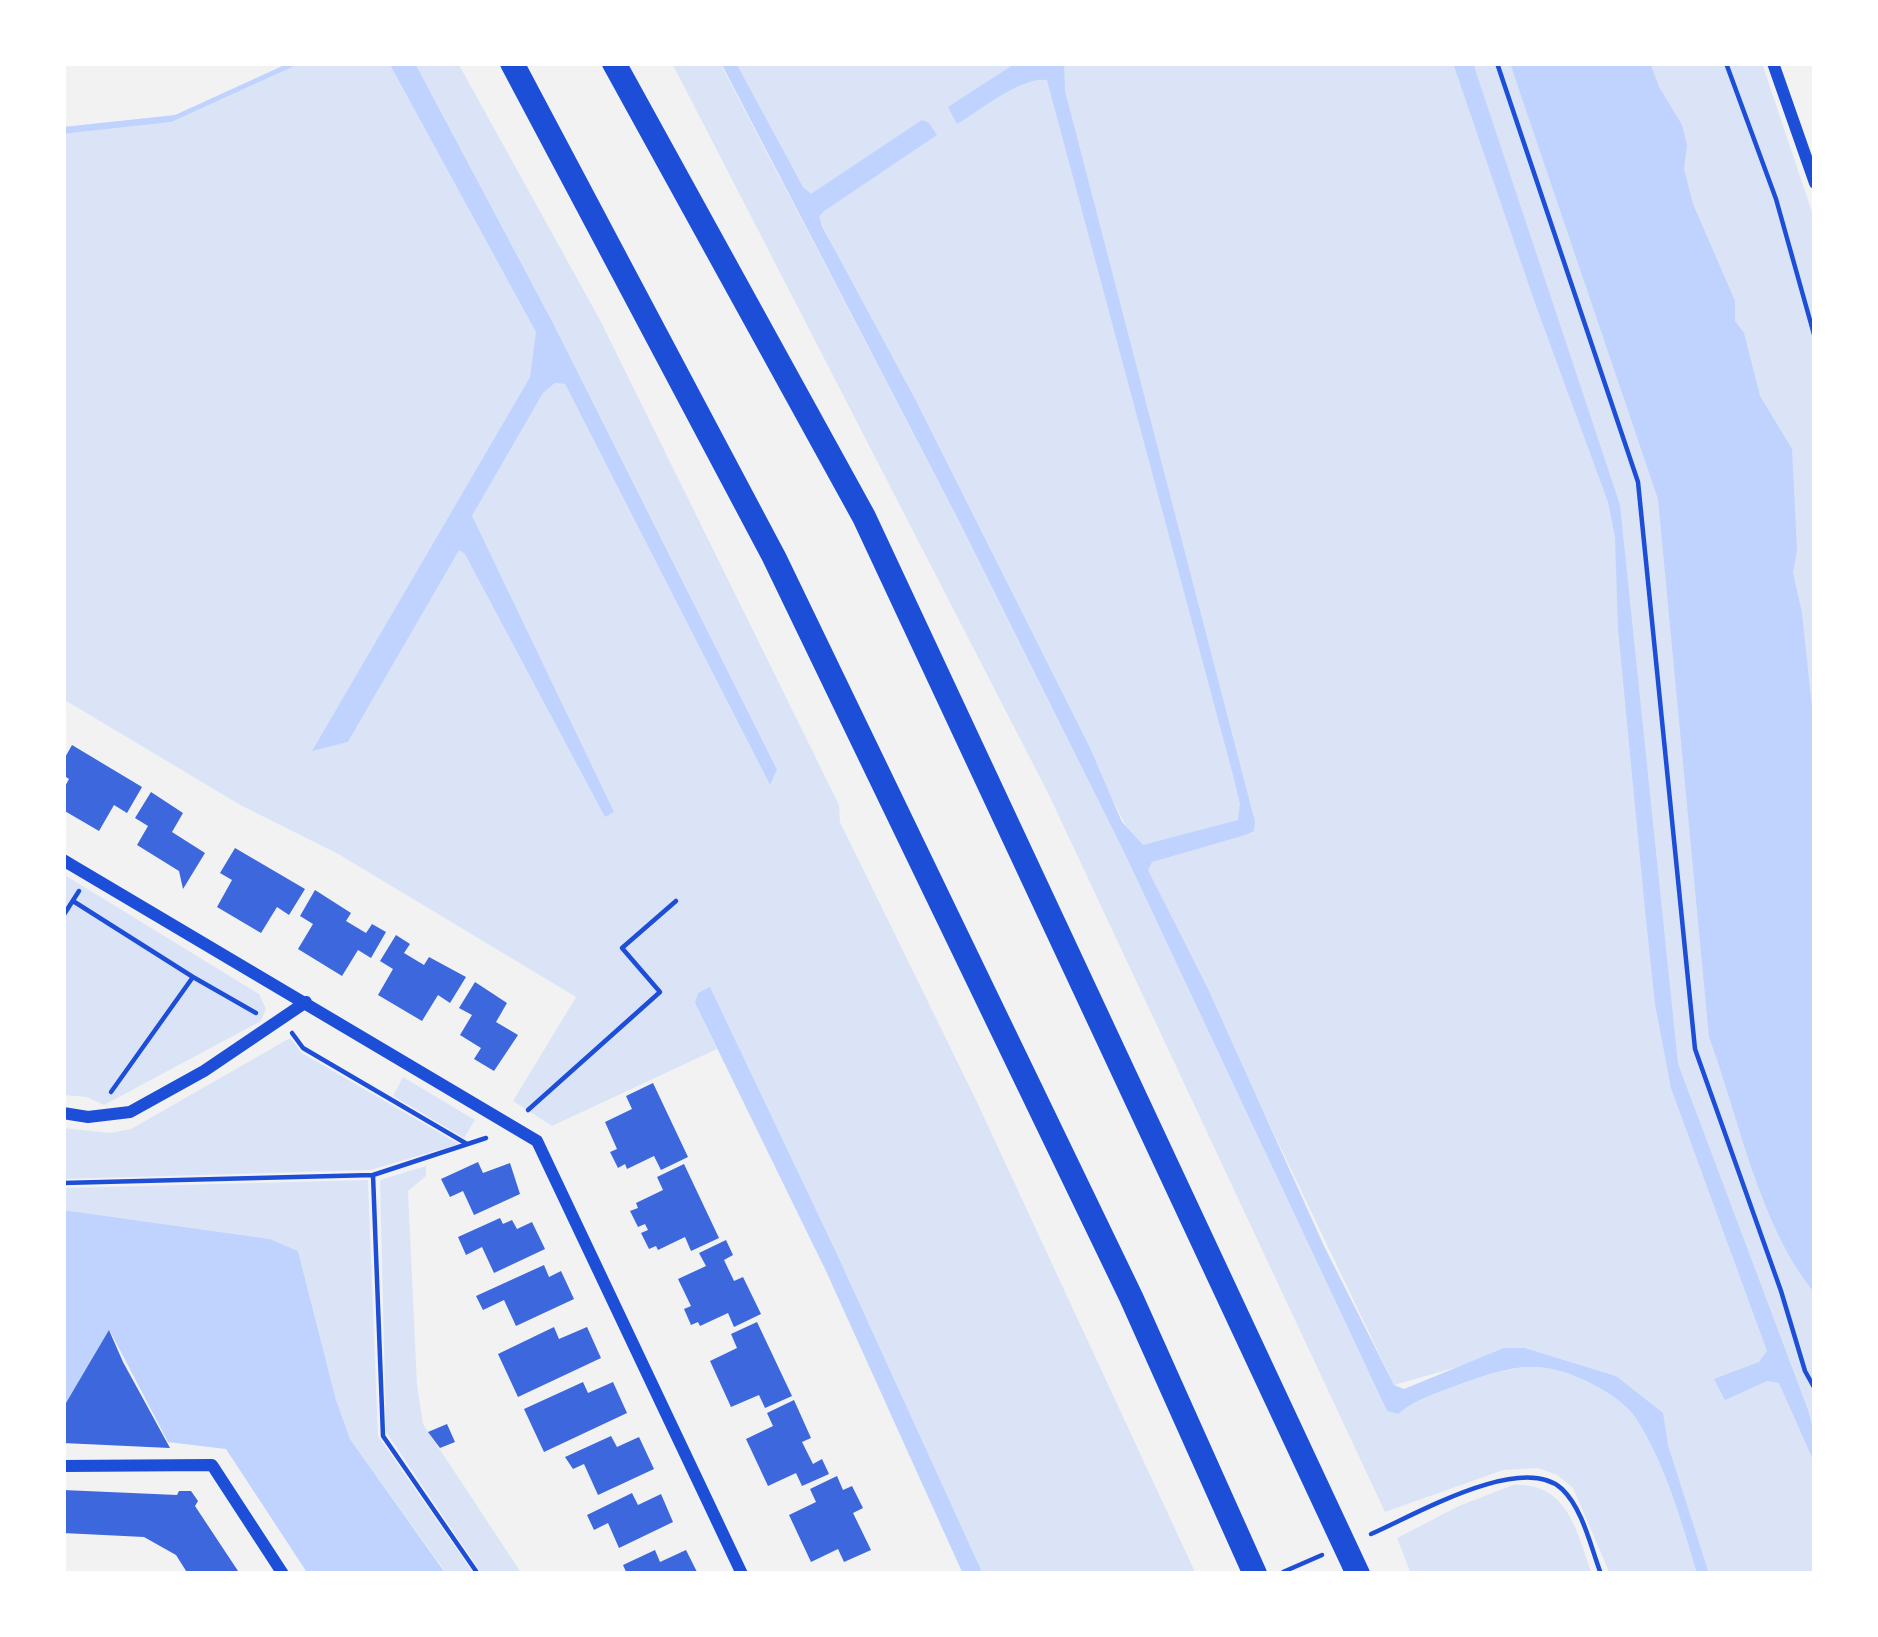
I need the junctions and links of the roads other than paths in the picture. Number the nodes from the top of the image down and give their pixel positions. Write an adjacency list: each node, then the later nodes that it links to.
1 (501, 63): 5 (highway)
2 (512, 63): 5 (highway)
3 (614, 63): 14 (highway)
4 (1773, 63): 6 (street)
5 (526, 89): 13 (highway)
6 (1815, 183)
7 (63, 860): 8 (street)
8 (306, 1003): 9 (street); 12 (street)
9 (63, 1113)
10 (63, 1466): 11 (street)
11 (283, 1574)
12 (742, 1574)
13 (1255, 1574)
14 (1358, 1574)

